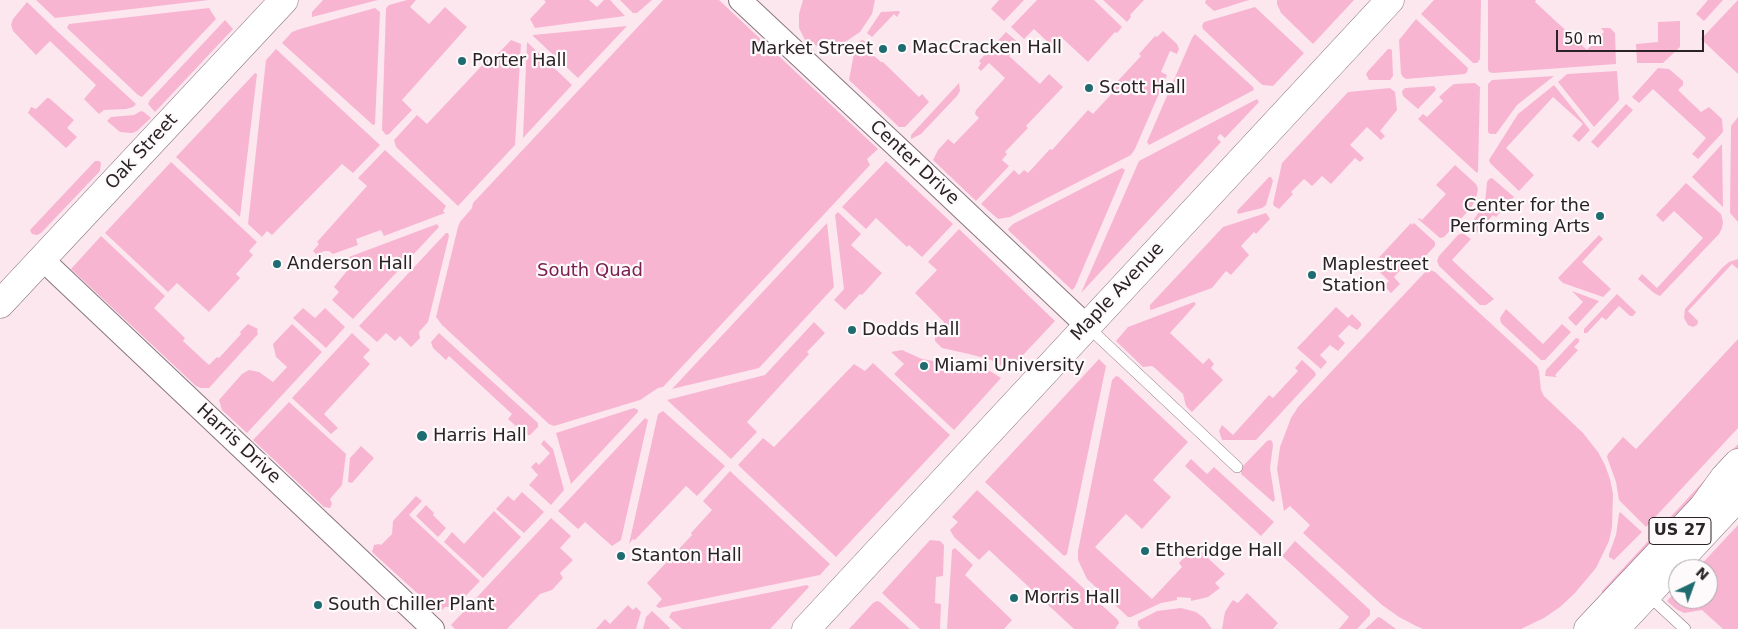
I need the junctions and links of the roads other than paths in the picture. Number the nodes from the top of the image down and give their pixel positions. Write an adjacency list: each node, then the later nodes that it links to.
1 (284, 0): 4 (main road, Oak Street)
2 (740, 0): 6 (street, Center Drive)
3 (1390, 0): 6 (main road, Maple Avenue)
4 (42, 259): 5 (main road, Oak Street); 11 (street, Harris Drive)
5 (0, 304)
6 (1087, 326): 8 (lane); 12 (main road, Maple Avenue)
7 (1738, 462): 10 (main road, US 27)
8 (1237, 466)
9 (1738, 497): 10 (main road, US 27)
10 (1640, 588): 13 (main road, US 27); 14 (main road, US 27); 15 (lane)
11 (433, 629)
12 (806, 629)
13 (1588, 629)
14 (1615, 629)
15 (1685, 629)

